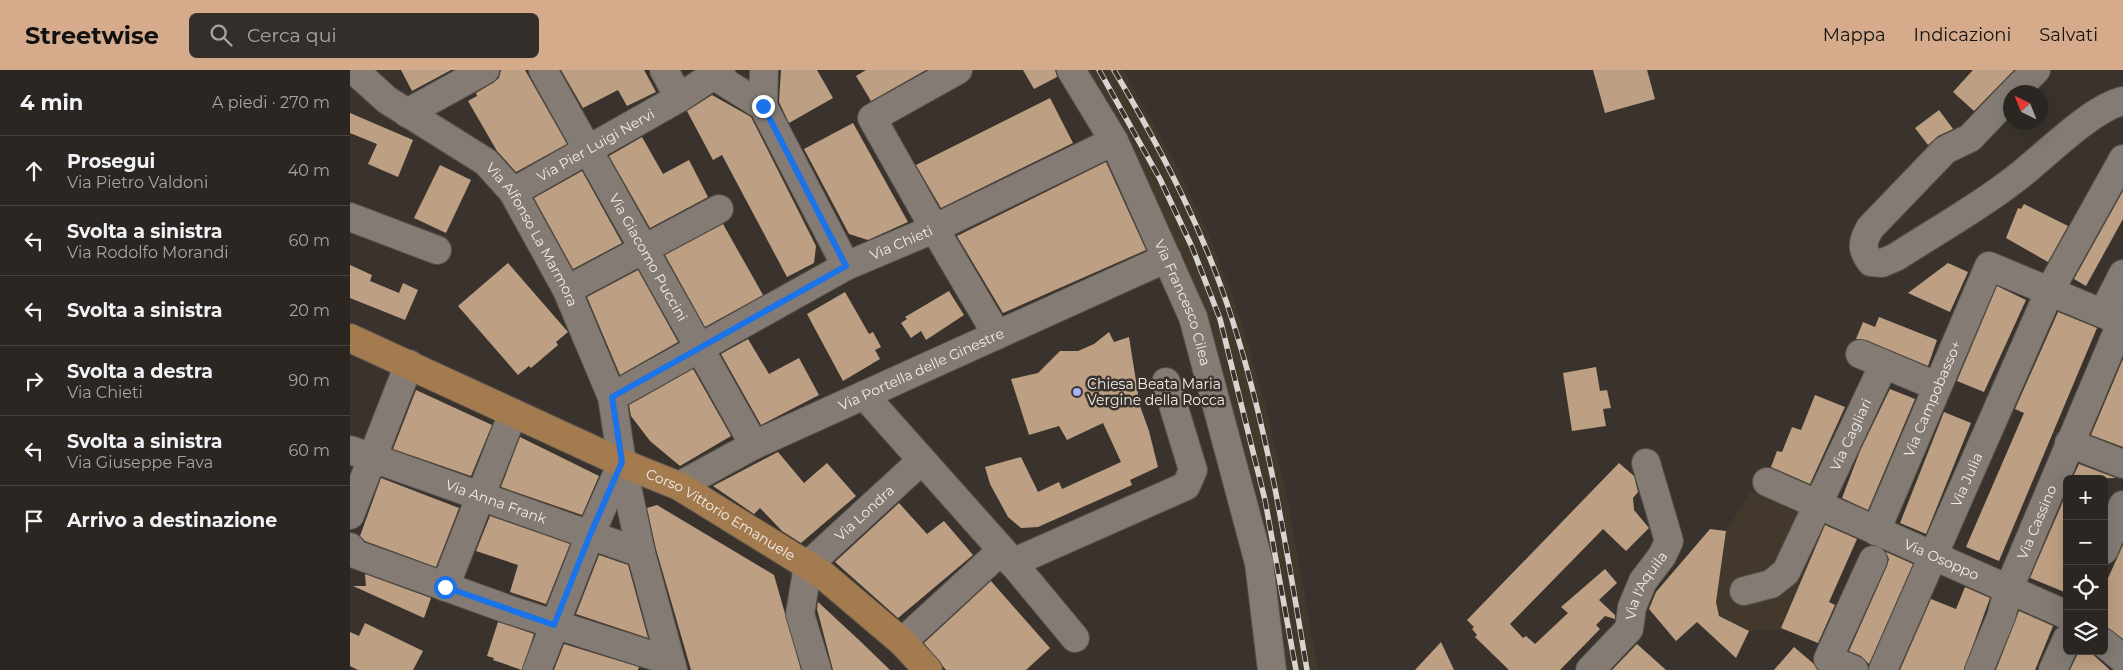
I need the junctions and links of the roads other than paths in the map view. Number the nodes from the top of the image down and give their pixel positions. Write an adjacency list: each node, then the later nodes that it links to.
1 (354, 70): 15 (street, Via Alfonso La Marmora)
2 (485, 70): 15 (street)
3 (544, 70): 17 (street, Via Giacomo Puccini)
4 (664, 70): 11 (street)
5 (764, 70): 14 (street)
6 (958, 70): 22 (street)
7 (1071, 70): 16 (street, Via Francesco Cilea)
8 (2036, 70): 10 (street)
9 (717, 72): 11 (street, Via Pier Luigi Nervi); 14 (street)
10 (2021, 85)
11 (679, 98): 17 (street, Via Pier Luigi Nervi)
12 (2123, 100): 13 (street)
13 (2003, 103)
14 (763, 106): 26 (street)
15 (407, 113): 19 (street, Via Alfonso La Marmora)
16 (1114, 141): 22 (street, Via Chieti); 25 (street, Via Francesco Cilea)
17 (588, 149): 19 (street, Via Pier Luigi Nervi); 24 (street, Via Giacomo Puccini)
18 (2123, 159): 29 (street, Via Julia)
19 (513, 192): 28 (street, Via Alfonso La Marmora)
20 (719, 209): 24 (street)
21 (350, 217): 23 (street)
22 (934, 228): 26 (street, Via Chieti); 31 (street)
23 (437, 250)
24 (644, 250): 28 (street); 33 (street, Via Giacomo Puccini)
25 (1167, 258): 31 (street, Via Portella delle Ginestre); 78 (street, Via Francesco Cilea)
26 (846, 266): 33 (street, Via Chieti)
27 (2123, 274): 30 (street, Via Cassino)
28 (567, 290): 40 (street, Via Alfonso La Marmora)
29 (2050, 290): 30 (street); 38 (street, Via Campobasso+); 60 (street, Via Julia)
30 (2116, 318): 42 (street, Via Cassino)
31 (997, 335): 39 (street, Via Portella delle Ginestre)
32 (350, 338): 35 (main road, Corso Vittorio Emanuele)
33 (699, 348): 40 (street, Via Chieti); 43 (street, Via Giacomo Puccini)
34 (1860, 354): 36 (street)
35 (409, 364): 41 (main road, Corso Vittorio Emanuele); 44 (street)
36 (1884, 364): 38 (street); 52 (street, Via Cagliari)
37 (1166, 382): 61 (street)
38 (1936, 386): 55 (street, Via Campobasso+)
39 (864, 395): 43 (street, Via Portella delle Ginestre); 45 (street)
40 (612, 397): 46 (street, Via Alfonso La Marmora)
41 (513, 412): 46 (main road, Corso Vittorio Emanuele); 51 (street)
42 (2069, 443): 48 (street); 65 (street, Via Cassino)
43 (754, 445): 50 (street, Via Portella delle Ginestre)
44 (361, 454): 51 (street, Via Anna Frank); 54 (street)
45 (921, 461): 61 (street); 63 (street, Via Londra)
46 (622, 462): 50 (main road, Corso Vittorio Emanuele); 56 (street); 59 (street, Via Alfonso La Marmora)
47 (1646, 463): 79 (street, Via l'Aquila)
48 (2123, 464)
49 (1767, 482): 52 (street, Via Osoppo)
50 (679, 486): 63 (main road, Corso Vittorio Emanuele)
51 (479, 495): 56 (street, Via Anna Frank); 64 (street)
52 (1816, 505): 55 (street, Via Osoppo); 66 (street, Via Cagliari)
53 (2123, 505): 57 (street)
54 (350, 515)
55 (1876, 530): 60 (street, Via Osoppo)
56 (590, 535): 59 (street, Via Anna Frank); 68 (street)
57 (2108, 541)
58 (350, 547): 64 (street)
59 (642, 553): 74 (street, Via Alfonso La Marmora)
60 (1934, 555): 65 (street, Via Osoppo); 81 (street, Via Julia)
61 (1007, 557): 69 (street); 70 (street)
62 (1873, 560): 80 (street)
63 (808, 565): 70 (main road, Corso Vittorio Emanuele); 76 (street)
64 (445, 587): 68 (street)
65 (2008, 588): 67 (street, Via Osoppo); 82 (street, Via Cassino)
66 (1744, 591)
67 (2063, 613)
68 (554, 625): 74 (street); 75 (street)
69 (1075, 638)
70 (902, 642): 77 (main road, Corso Vittorio Emanuele)
71 (2108, 646): 73 (street)
72 (2063, 648): 83 (street)
73 (2123, 659)
74 (672, 665)
75 (537, 670)
76 (817, 670)
77 (928, 670)
78 (1272, 670)
79 (1590, 670)
80 (1854, 670)
81 (1883, 670)
82 (1979, 670)
83 (2053, 670)

